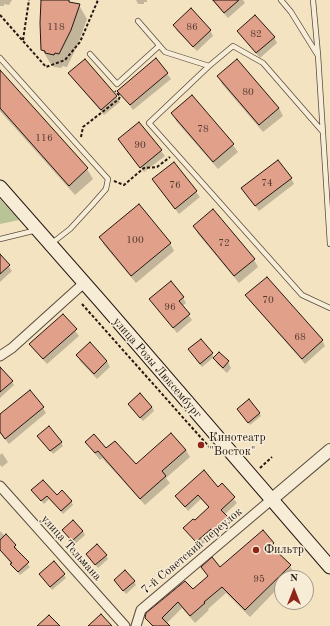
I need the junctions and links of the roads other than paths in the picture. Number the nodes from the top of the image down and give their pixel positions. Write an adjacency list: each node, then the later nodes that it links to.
1 (281, 0): 6 (lane)
2 (312, 1): 6 (lane)
3 (138, 20): 4 (lane)
4 (159, 46): 5 (lane); 8 (lane)
5 (90, 54)
6 (318, 55): 9 (lane)
7 (0, 58): 13 (lane)
8 (209, 66): 9 (lane); 16 (lane)
9 (323, 132): 14 (lane)
10 (0, 187): 11 (main road, улица Розы Люксембург)
11 (38, 230): 12 (lane); 13 (main road, улица Розы Люксембург)
12 (0, 239)
13 (51, 244): 15 (main road, улица Розы Люксембург)
14 (330, 244)
15 (84, 283): 17 (street); 20 (main road, улица Розы Люксембург)
16 (330, 308)
17 (0, 356)
18 (330, 450): 20 (street)
19 (0, 486): 22 (street, улица Тельмана)
20 (271, 500): 21 (main road, улица Розы Люксембург); 23 (street, 7-й Советский переулок)
21 (330, 567)
22 (125, 626)
23 (136, 626)

